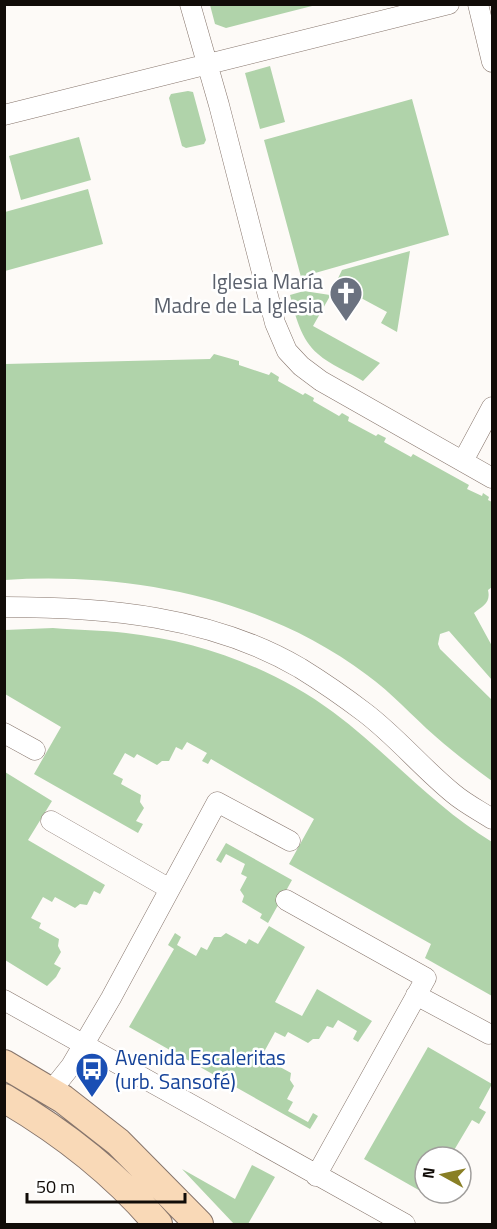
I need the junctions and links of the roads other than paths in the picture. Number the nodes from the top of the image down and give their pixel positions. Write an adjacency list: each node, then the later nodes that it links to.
1 (190, 4): 5 (street)
2 (449, 4): 5 (street)
3 (478, 4): 4 (street)
4 (492, 62)
5 (208, 65): 6 (street); 8 (street)
6 (4, 116)
7 (492, 407): 8 (street)
8 (463, 461): 9 (street)
9 (492, 478)
10 (4, 607): 13 (street)
11 (4, 733): 12 (street)
12 (35, 750)
13 (492, 819)
14 (51, 821): 16 (street)
15 (290, 841): 16 (street)
16 (170, 889): 21 (street)
17 (286, 900): 18 (street)
18 (416, 995): 20 (street); 25 (street)
19 (4, 1000): 21 (street)
20 (489, 1034)
21 (84, 1045): 23 (street); 25 (street)
22 (4, 1064): 23 (street)
23 (51, 1091): 27 (street)
24 (4, 1098): 26 (street)
25 (316, 1176): 28 (street)
26 (158, 1224)
27 (199, 1224)
28 (405, 1224)

